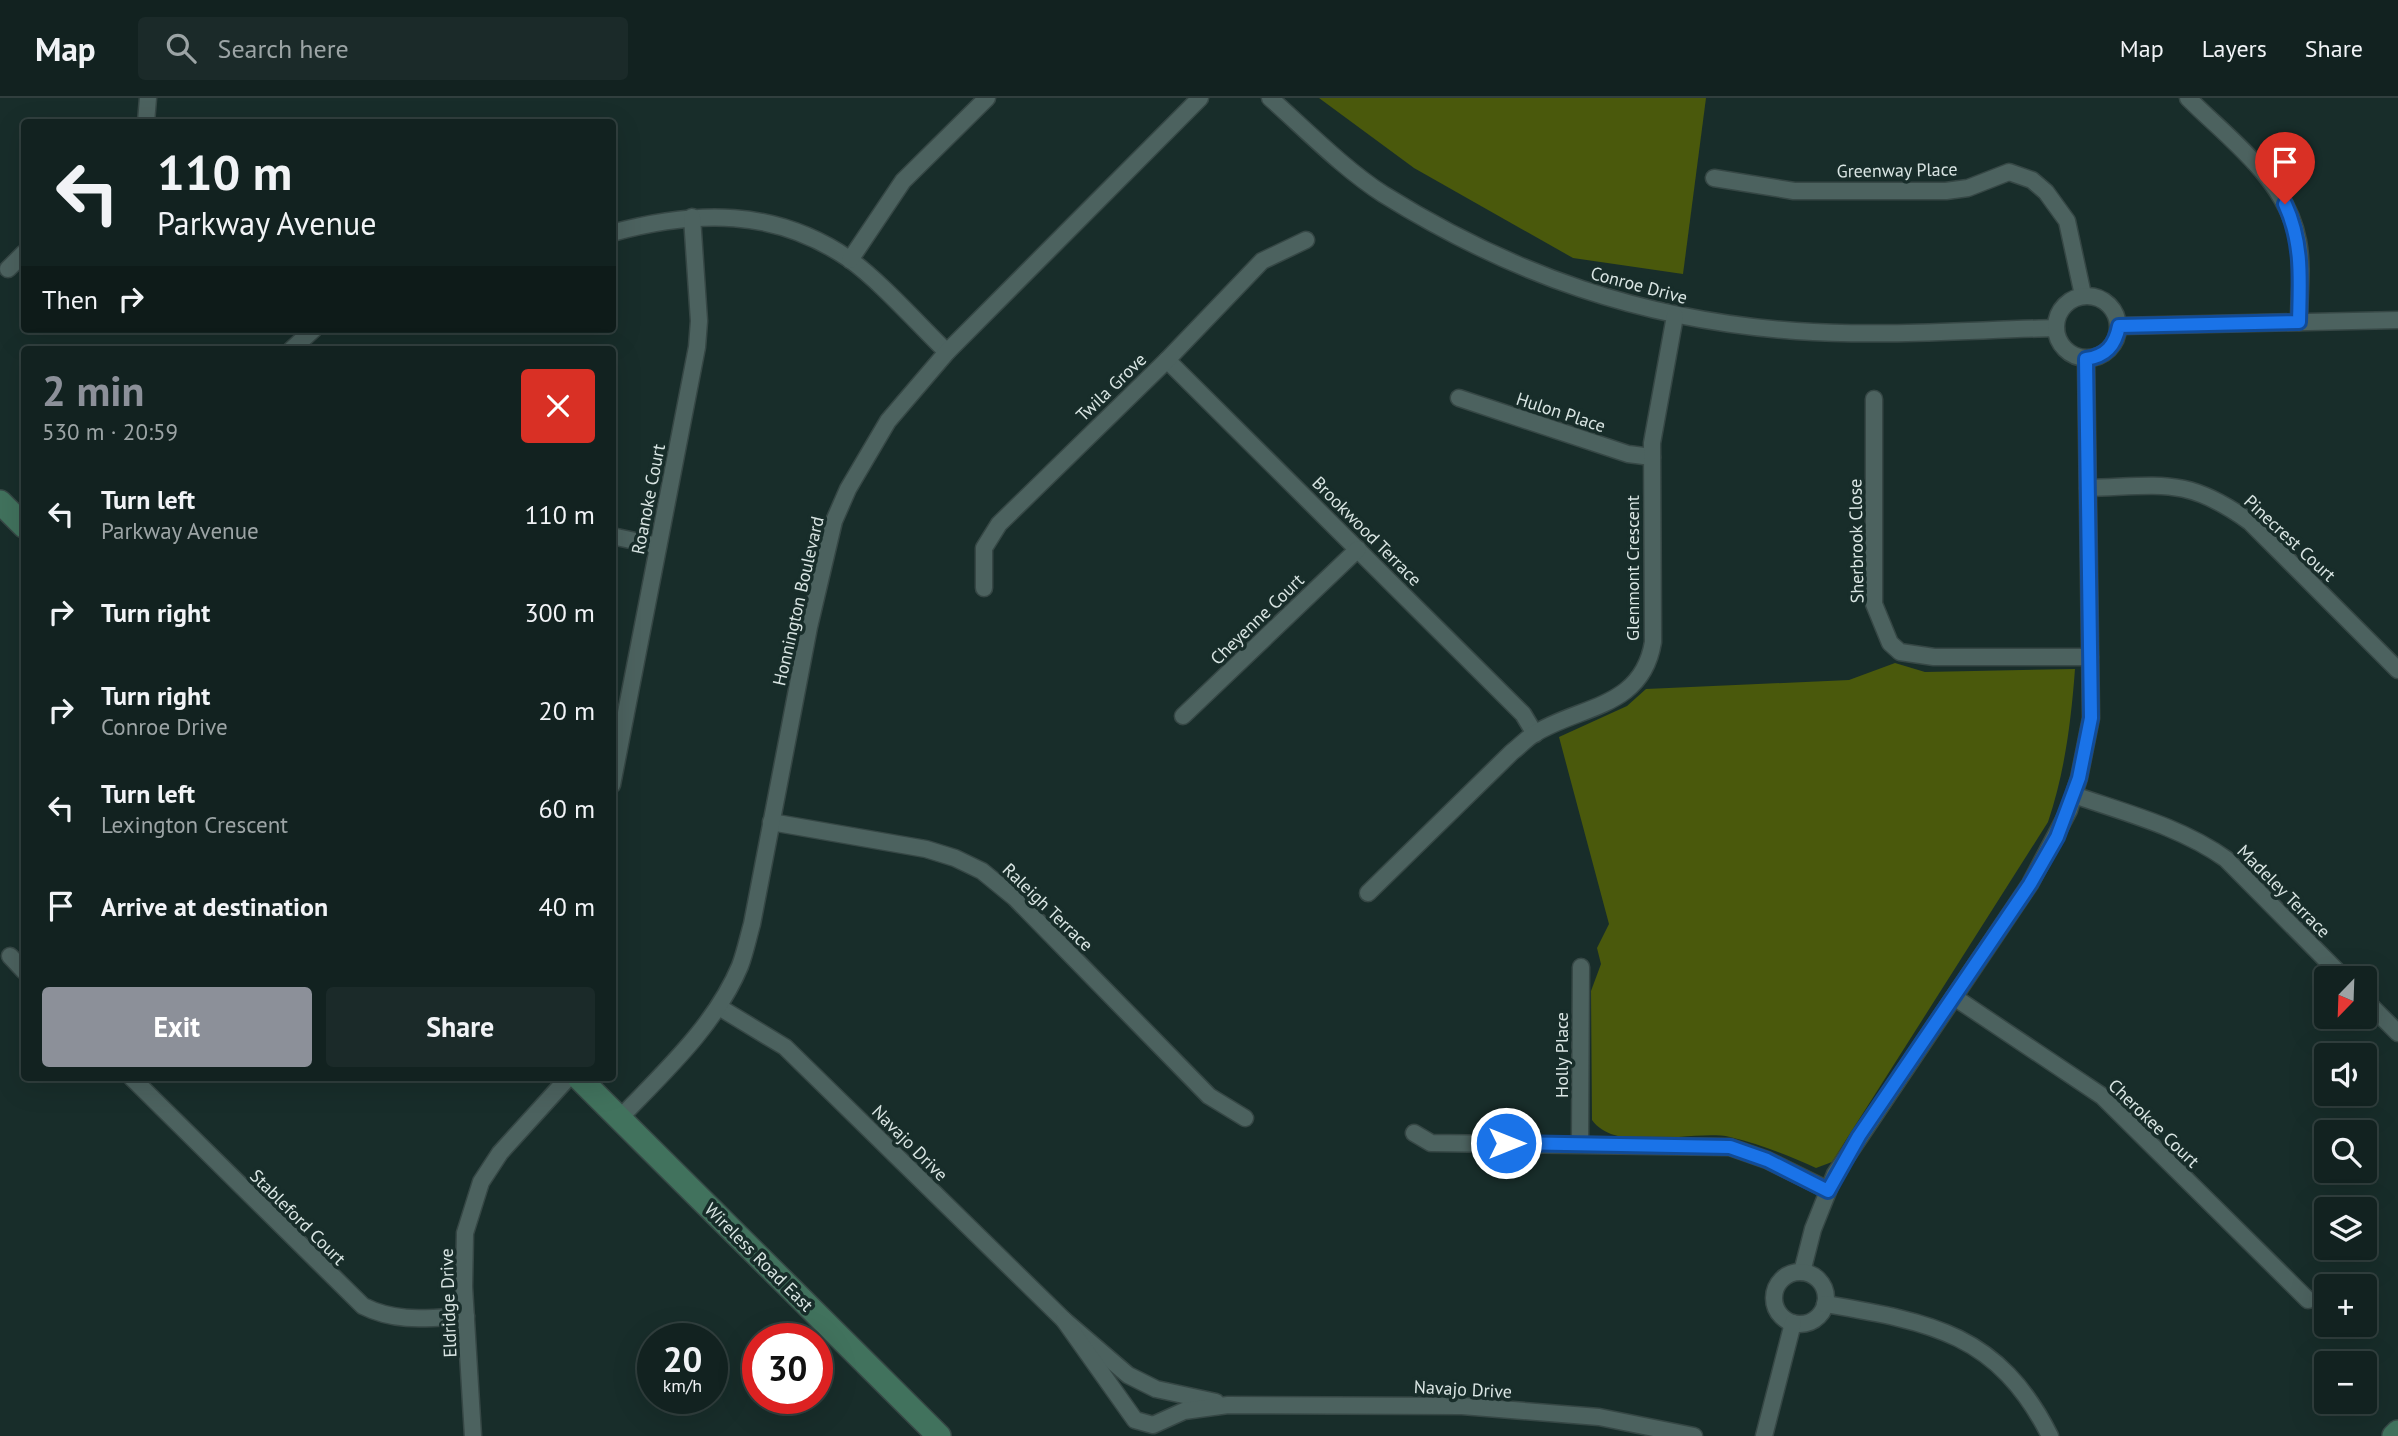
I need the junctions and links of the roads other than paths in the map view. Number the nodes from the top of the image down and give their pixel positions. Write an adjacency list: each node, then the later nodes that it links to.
1 (148, 98): 6 (street)
2 (987, 98): 12 (street)
3 (1200, 98): 22 (street, Honnington Boulevard)
4 (1270, 98): 15 (street, Conroe Drive)
5 (2188, 98): 17 (street)
6 (146, 119)
7 (1714, 178): 14 (street, Greenway Place)
8 (692, 217): 9 (street); 12 (street); 32 (street, Roanoke Court)
9 (616, 232)
10 (1306, 240): 24 (street, Twila Grove)
11 (21, 256): 13 (street)
12 (850, 260): 22 (street)
13 (8, 269)
14 (2083, 295): 18 (street); 19 (street)
15 (1675, 316): 19 (street, Conroe Drive); 27 (street, Glenmont Crescent)
16 (2398, 320): 17 (street)
17 (2299, 322): 18 (street)
18 (2119, 326): 23 (street)
19 (2056, 328): 23 (street)
20 (310, 333): 21 (street)
21 (295, 346)
22 (947, 352): 41 (street, Honnington Boulevard)
23 (2086, 359): 28 (street)
24 (1167, 360): 33 (street, Brookwood Terrace); 34 (street, Twila Grove)
25 (1459, 398): 27 (street, Hulon Place)
26 (1874, 398): 35 (street, Sherbrook Close)
27 (1652, 457): 38 (street, Glenmont Crescent)
28 (2088, 488): 35 (street); 36 (street, Pinecrest Court)
29 (0, 502): 30 (street)
30 (21, 523)
31 (616, 537): 32 (street)
32 (659, 546): 39 (street, Roanoke Court)
33 (1358, 549): 37 (street, Cheyenne Court); 38 (street, Brookwood Terrace)
34 (984, 589)
35 (2091, 657): 40 (street)
36 (2398, 670)
37 (1184, 716)
38 (1535, 734): 42 (street, Glenmont Crescent)
39 (616, 765)
40 (2074, 796): 44 (street, Madeley Terrace); 47 (street)
41 (771, 822): 48 (street, Honnington Boulevard); 54 (street, Raleigh Terrace)
42 (1368, 893)
43 (10, 956): 46 (street)
44 (2332, 966)
45 (1581, 967): 57 (street, Holly Place)
46 (21, 968)
47 (1954, 997): 58 (street); 60 (street, Cherokee Court)
48 (719, 1007): 55 (street, Honnington Boulevard); 63 (street, Navajo Drive)
49 (2377, 1012): 50 (street)
50 (2398, 1033)
51 (135, 1081): 62 (street, Stableford Court)
52 (565, 1081): 62 (street, Eldridge Drive)
53 (582, 1081): 55 (street, Wireless Road East)
54 (1245, 1118)
55 (619, 1119): 68 (street, Wireless Road East)
56 (1414, 1133): 57 (street)
57 (1580, 1144): 58 (street)
58 (1828, 1191): 59 (street)
59 (1802, 1272): 61 (street); 64 (street)
60 (2308, 1300)
61 (1825, 1304): 64 (street); 71 (street)
62 (466, 1316): 67 (street, Eldridge Drive)
63 (1064, 1320): 65 (street, Navajo Drive); 65 (street, Navajo Drive)
64 (1793, 1323): 70 (street)
65 (1228, 1405): 69 (street, Navajo Drive)
66 (2398, 1432): 72 (street)
67 (473, 1436)
68 (939, 1436)
69 (1694, 1436)
70 (1764, 1436)
71 (2050, 1436)
72 (2394, 1436)

